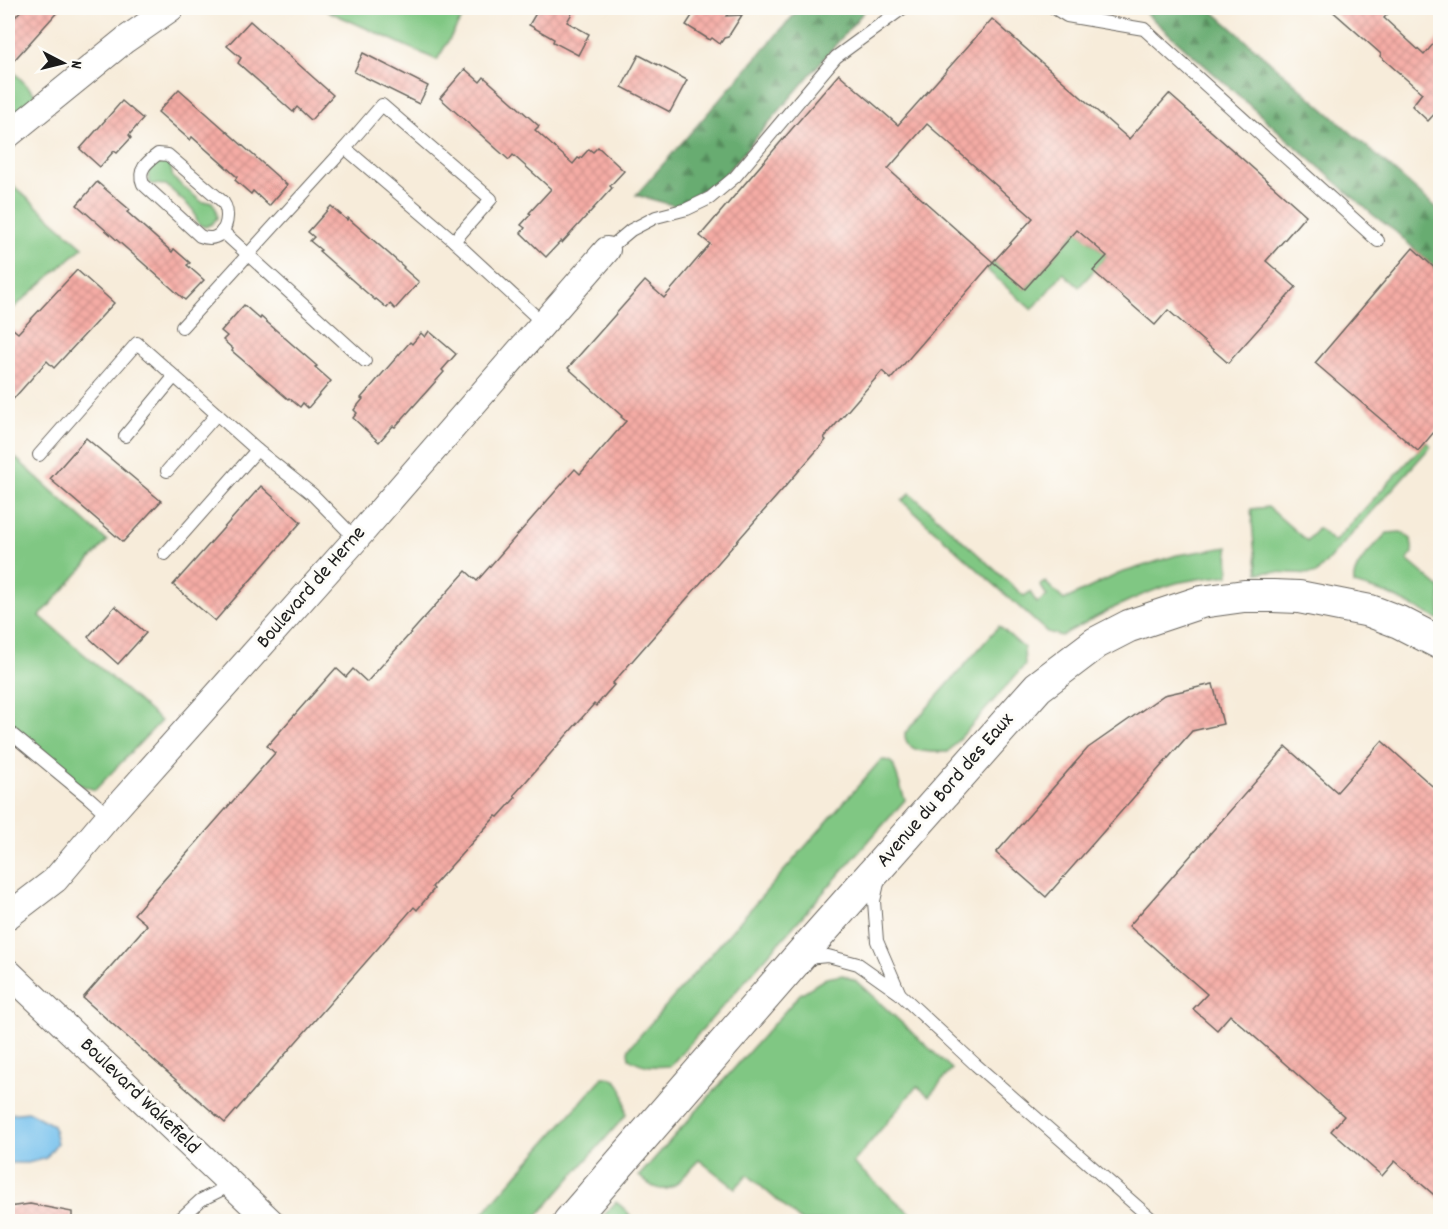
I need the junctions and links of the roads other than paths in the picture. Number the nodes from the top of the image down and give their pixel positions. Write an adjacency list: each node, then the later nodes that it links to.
1 (171, 8): 4 (street)
2 (903, 8): 9 (lane)
3 (1054, 8): 8 (lane)
4 (8, 135)
5 (345, 148): 7 (lane); 7 (lane); 10 (lane)
6 (222, 231): 6 (lane); 10 (lane)
7 (454, 241): 11 (lane)
8 (1378, 241)
9 (607, 250): 11 (street, Boulevard de Herne)
10 (248, 255): 12 (lane); 13 (lane)
11 (543, 323): 20 (street, Boulevard de Herne)
12 (182, 327)
13 (364, 361)
14 (174, 376): 15 (lane); 16 (lane); 18 (lane)
15 (217, 414): 17 (lane); 19 (lane)
16 (125, 436)
17 (257, 450): 20 (lane); 21 (lane)
18 (39, 454)
19 (167, 471)
20 (356, 539): 24 (street, Boulevard de Herne)
21 (165, 554)
22 (1440, 643): 25 (street, Avenue du Bord des Eaux)
23 (8, 731): 24 (lane)
24 (109, 816): 26 (street, Boulevard de Herne)
25 (883, 863): 27 (street, Avenue du Bord des Eaux); 29 (lane)
26 (8, 916)
27 (798, 958): 29 (lane); 33 (street, Avenue du Bord des Eaux)
28 (8, 972): 30 (street, Boulevard Wakefield)
29 (899, 993): 34 (lane)
30 (231, 1185): 31 (lane); 32 (street, Boulevard Wakefield)
31 (177, 1221)
32 (271, 1221)
33 (569, 1221)
34 (1155, 1221)

